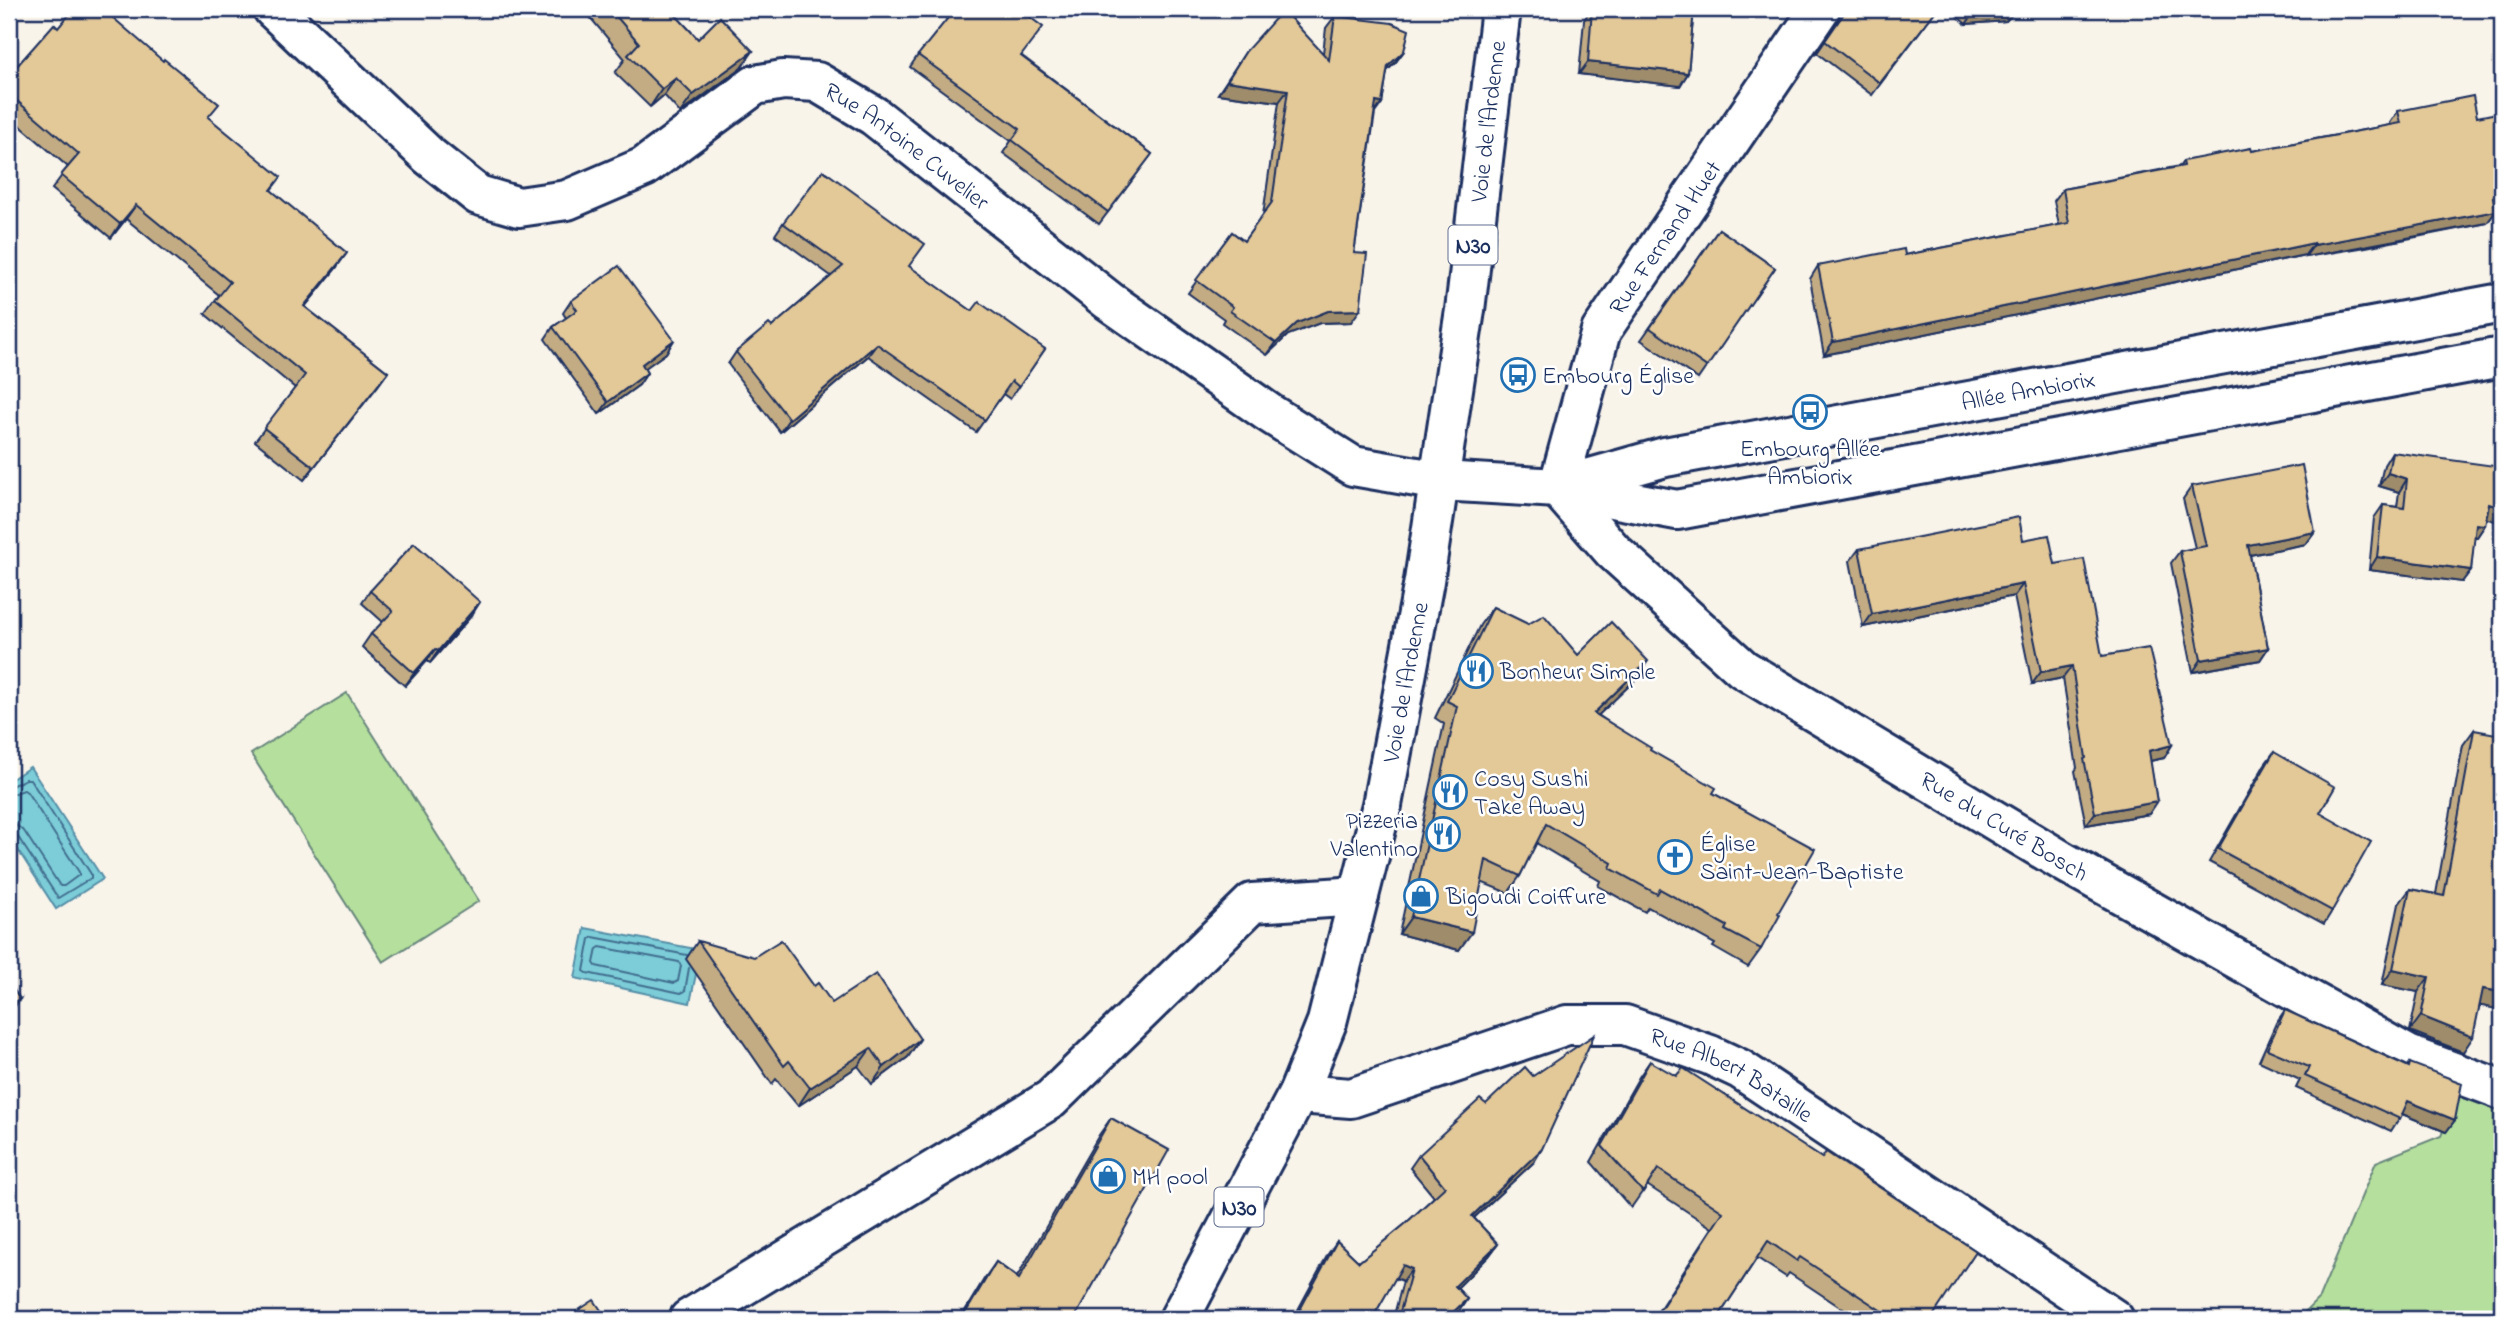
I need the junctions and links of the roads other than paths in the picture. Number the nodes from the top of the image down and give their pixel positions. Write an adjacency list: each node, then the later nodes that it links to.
1 (273, 9): 6 (street, Rue Antoine Cuvelier)
2 (1501, 9): 6 (street, Voie de l'Ardenne / N30)
3 (1820, 9): 7 (street, Rue Fernand Huet)
4 (2502, 303): 7 (street, Allée Ambiorix)
5 (2502, 357): 7 (street, Allée Ambiorix)
6 (1440, 481): 7 (street, Allée Ambiorix); 8 (street, Voie de l'Ardenne / N30)
7 (1558, 488): 9 (street, Rue du Curé Bosch)
8 (1359, 896): 10 (street, Voie de l'Ardenne / N30); 11 (street)
9 (2502, 1090)
10 (1298, 1094): 12 (street, Voie de l'Ardenne / N30); 13 (street, Rue Albert Bataille)
11 (690, 1319)
12 (1179, 1319)
13 (2114, 1319)

